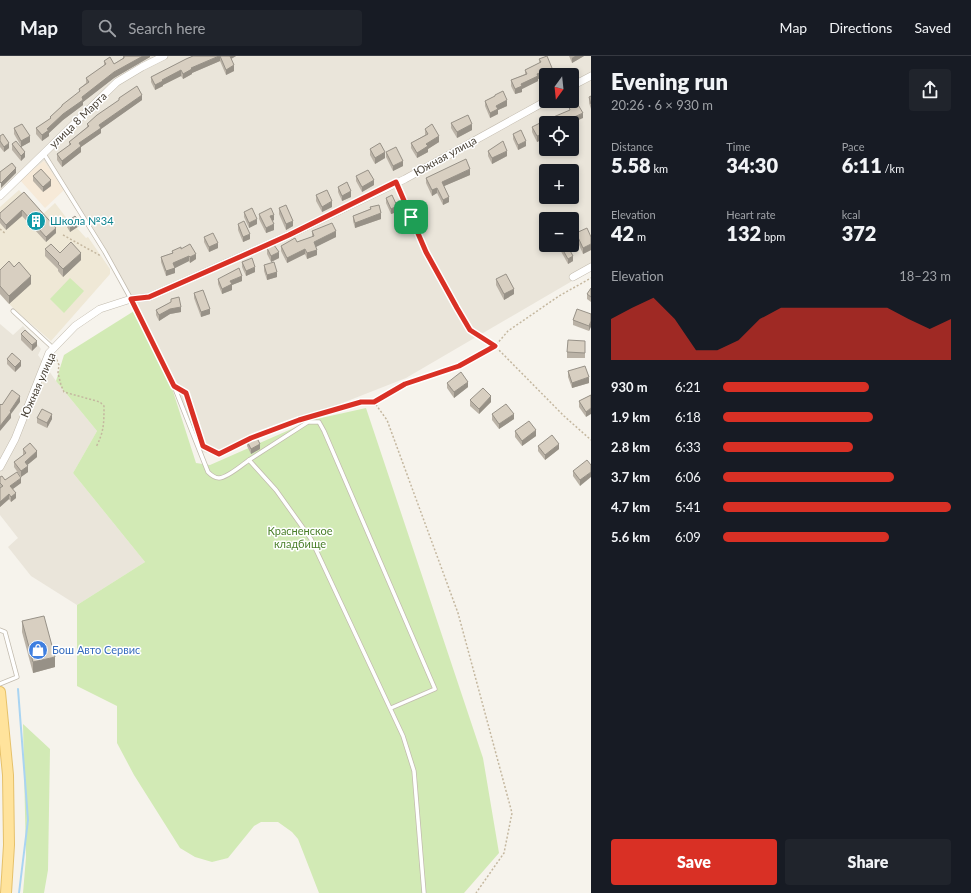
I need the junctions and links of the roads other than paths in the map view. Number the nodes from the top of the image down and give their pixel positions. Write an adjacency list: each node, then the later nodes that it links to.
1 (164, 56): 5 (street, улица 8 Марта)
2 (591, 76): 3 (street)
3 (579, 82)
4 (539, 105): 9 (street, Южная улица)
5 (43, 153): 6 (street, улица 8 Марта); 9 (lane)
6 (0, 196)
7 (591, 267): 8 (street)
8 (573, 277)
9 (131, 299): 11 (street, Южная улица); 12 (lane)
10 (13, 311): 11 (lane)
11 (54, 349): 13 (street, Южная улица)
12 (249, 460): 17 (lane); 17 (lane)
13 (0, 467)
14 (0, 630): 15 (lane)
15 (0, 684)
16 (0, 692): 18 (main road)
17 (391, 708): 19 (lane)
18 (6, 893)
19 (424, 893)

